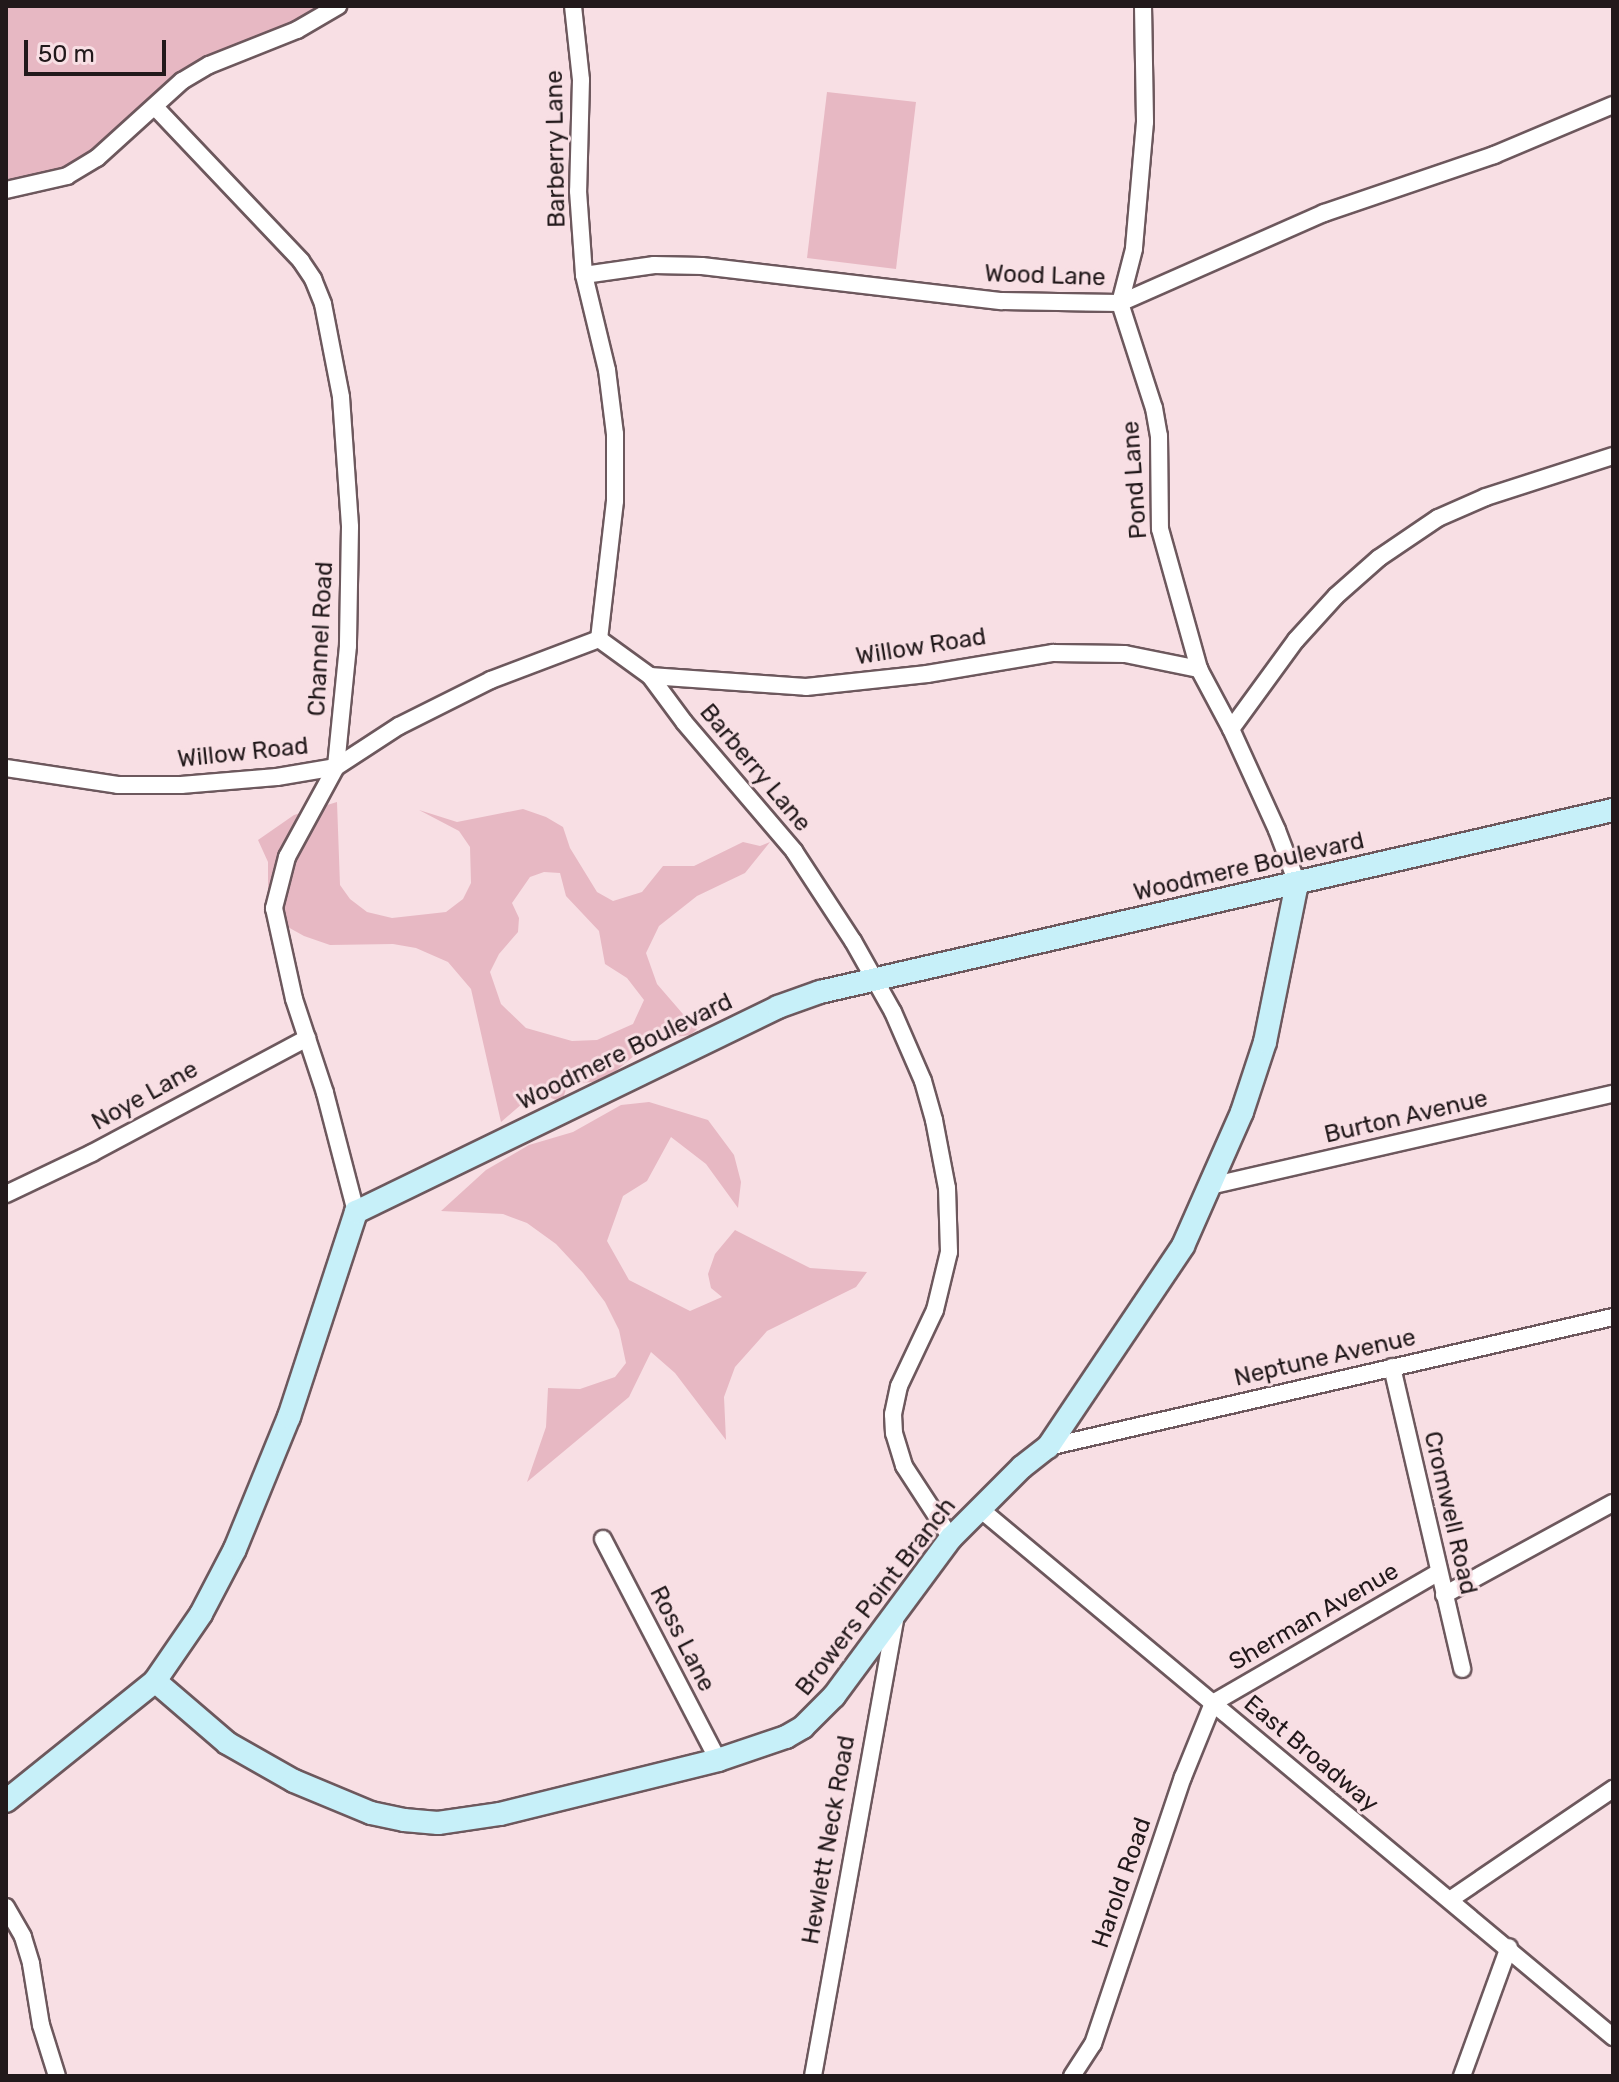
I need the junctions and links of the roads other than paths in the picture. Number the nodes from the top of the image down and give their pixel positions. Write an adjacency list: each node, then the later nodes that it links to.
1 (338, 6): 5 (street)
2 (573, 6): 7 (street, Barberry Lane)
3 (1143, 6): 8 (street)
4 (1613, 105): 8 (street, Wood Lane)
5 (156, 108): 6 (street); 14 (street, Channel Road)
6 (6, 190)
7 (584, 275): 8 (street, Wood Lane); 10 (street, Barberry Lane)
8 (1120, 303): 11 (street, Pond Lane)
9 (1613, 456): 13 (street)
10 (599, 639): 12 (street, Barberry Lane); 14 (street, Willow Road)
11 (1199, 669): 12 (street, Willow Road); 13 (street, Pond Lane)
12 (650, 676): 18 (street, Barberry Lane)
13 (1231, 729): 17 (street, Pond Lane)
14 (336, 767): 15 (street, Willow Road); 19 (street, Channel Road)
15 (6, 768)
16 (1613, 810): 17 (street, Woodmere Boulevard)
17 (1297, 883): 18 (street, Woodmere Boulevard); 21 (street, Browers Point Branch)
18 (874, 980): 23 (street, Woodmere Boulevard); 29 (street, Barberry Lane)
19 (307, 1038): 22 (street, Noye Lane); 23 (street, Channel Road)
20 (1613, 1094): 21 (street, Burton Avenue)
21 (1210, 1186): 26 (street, Browers Point Branch)
22 (6, 1194)
23 (356, 1212): 35 (street)
24 (1613, 1317): 25 (street, Neptune Avenue)
25 (1392, 1367): 26 (street, Neptune Avenue); 31 (street, Cromwell Road)
26 (1048, 1447): 28 (street, Browers Point Branch)
27 (1613, 1503): 32 (street)
28 (979, 1508): 29 (street, Browers Point Branch); 36 (street, East Broadway)
29 (951, 1538): 33 (street, Browers Point Branch)
30 (603, 1539): 37 (street, Ross Lane)
31 (1439, 1572): 32 (street, Cromwell Road); 36 (street, Sherman Avenue)
32 (1444, 1595): 34 (street, Cromwell Road)
33 (896, 1613): 37 (street, Browers Point Branch); 45 (street, Hewlett Neck Road)
34 (1462, 1669)
35 (155, 1681): 37 (street, Browers Point Branch); 39 (street)
36 (1213, 1703): 40 (street, East Broadway); 46 (street, Harold Road)
37 (718, 1760)
38 (1613, 1789): 40 (street)
39 (6, 1801)
40 (1451, 1899): 42 (street, East Broadway)
41 (6, 1907): 44 (street)
42 (1509, 1947): 43 (street, East Broadway); 47 (street)
43 (1613, 2037)
44 (57, 2076)
45 (813, 2076)
46 (1072, 2076)
47 (1462, 2076)

